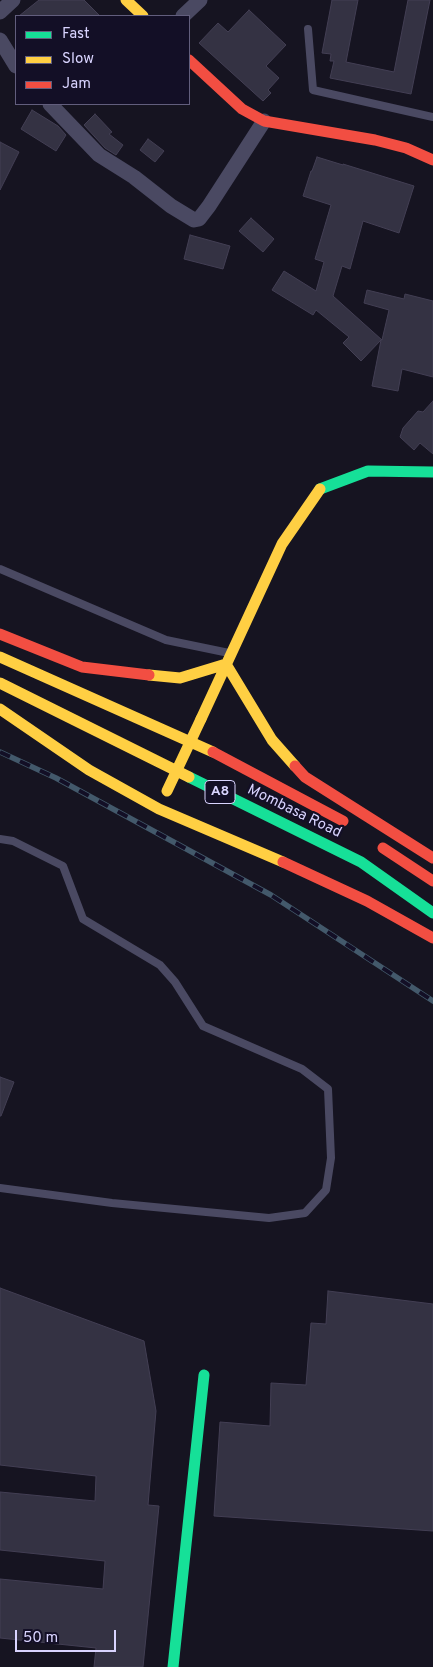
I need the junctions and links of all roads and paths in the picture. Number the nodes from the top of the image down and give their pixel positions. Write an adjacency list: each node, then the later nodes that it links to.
1 (13, 0): 4 (street)
2 (126, 0): 5 (main road)
3 (200, 0): 6 (street)
4 (0, 12)
5 (142, 15)
6 (184, 15)
7 (308, 29): 12 (lane)
8 (0, 40): 10 (street)
9 (190, 61): 13 (main road)
10 (15, 64)
11 (51, 105): 13 (street)
12 (433, 117)
13 (264, 121): 14 (main road)
14 (433, 160)
15 (433, 472): 19 (main road)
16 (0, 569): 19 (lane)
17 (0, 634): 19 (main road)
18 (0, 656): 23 (main road, Mombasa Road / A8)
19 (229, 659): 22 (main road, bridge); 26 (main road)
20 (0, 683): 28 (main road, Mombasa Road / A8)
21 (0, 709): 22 (main road)
22 (159, 810): 29 (main road)
23 (354, 828)
24 (0, 839): 30 (lane)
25 (378, 844): 27 (main road)
26 (433, 858)
27 (433, 881)
28 (433, 913)
29 (433, 938)
30 (0, 1188)
31 (204, 1375): 32 (main road)
32 (173, 1667)

